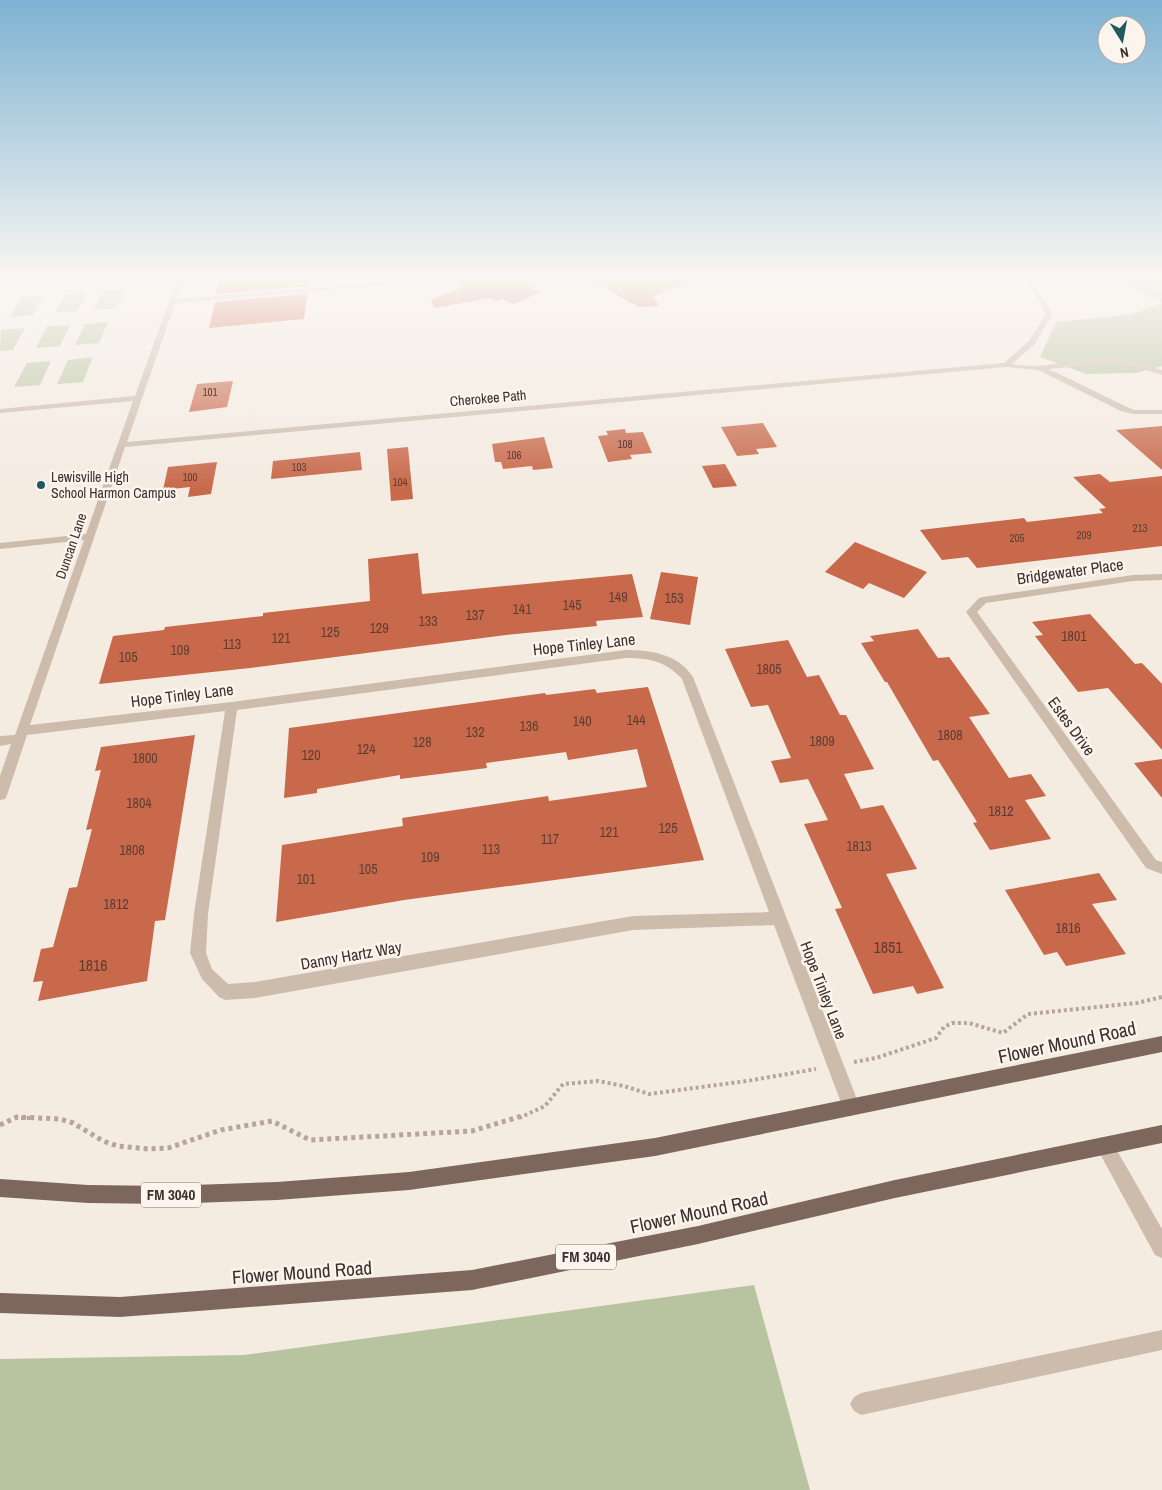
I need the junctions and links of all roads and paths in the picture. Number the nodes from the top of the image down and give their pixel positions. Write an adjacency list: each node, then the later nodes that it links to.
1 (154, 350): 6 (street, Duncan Lane)
2 (1023, 350): 3 (street)
3 (1006, 365): 4 (street, Cherokee Path); 9 (street, Cherokee Path)
4 (1037, 367): 5 (street, Cherokee Path); 8 (street)
5 (1162, 373)
6 (137, 398): 7 (street); 9 (street, Duncan Lane)
7 (0, 411)
8 (1162, 412)
9 (121, 445): 10 (street, Duncan Lane)
10 (89, 537): 11 (street); 15 (street, Duncan Lane)
11 (0, 546)
12 (1162, 577): 13 (street, Bridgewater Place)
13 (982, 600): 18 (street, Estes Drive)
14 (232, 706): 15 (street, Hope Tinley Lane); 19 (street, Hope Tinley Lane); 19 (street, Danny Hartz Way)
15 (20, 735): 16 (street, Hope Tinley Lane); 17 (street, Duncan Lane)
16 (0, 741)
17 (0, 795)
18 (1162, 868)
19 (779, 918): 22 (street, Hope Tinley Lane)
20 (1162, 996): 22 (path)
21 (1162, 1044): 23 (main road, Flower Mound Road / FM 3040)
22 (835, 1065): 23 (street, Hope Tinley Lane); 24 (path)
23 (851, 1107): 27 (main road, Flower Mound Road / FM 3040)
24 (0, 1125)
25 (1162, 1134): 26 (main road, Flower Mound Road / FM 3040)
26 (1105, 1146): 28 (street); 29 (main road, Flower Mound Road / FM 3040)
27 (0, 1188)
28 (1162, 1248)
29 (0, 1303)
30 (1162, 1340): 31 (street)
31 (861, 1404)

